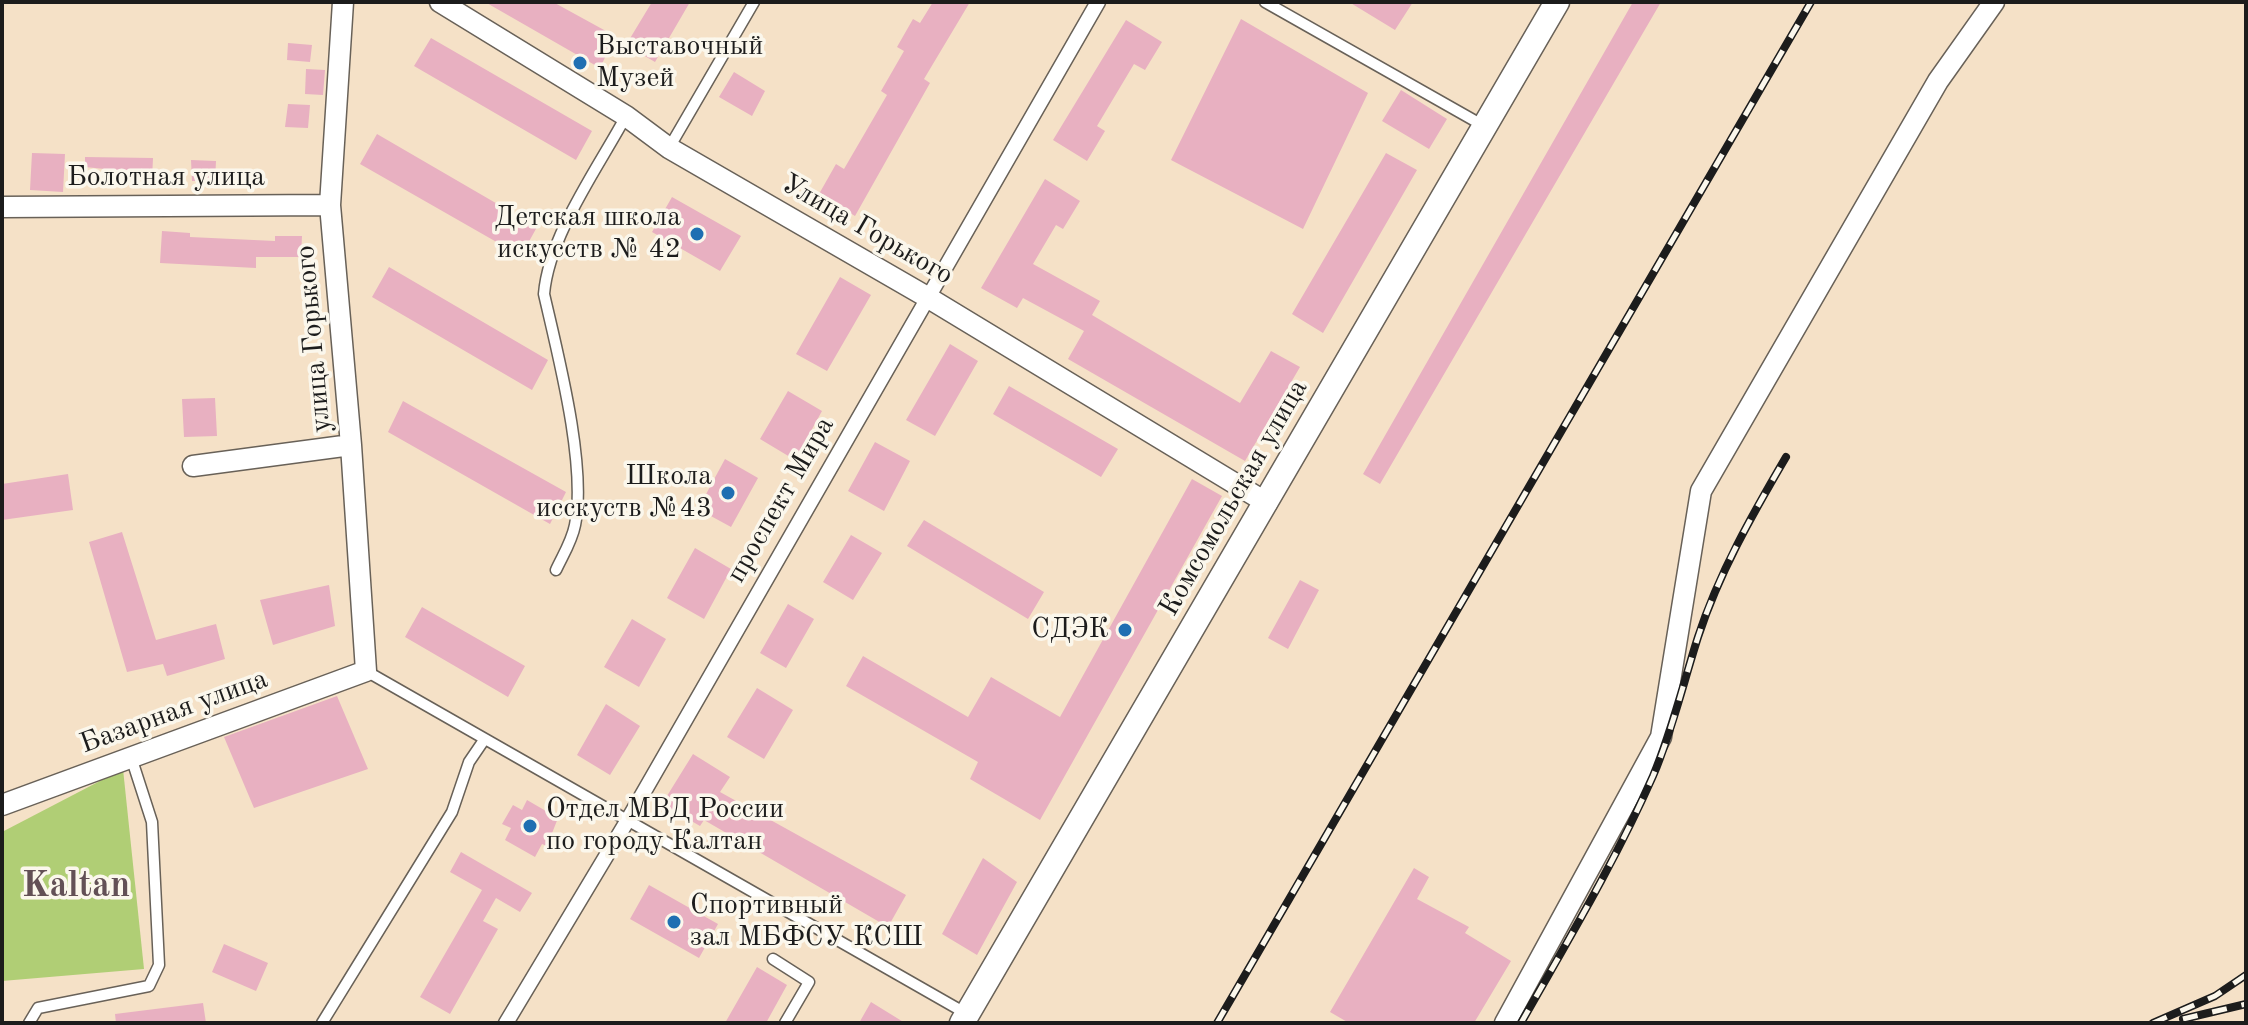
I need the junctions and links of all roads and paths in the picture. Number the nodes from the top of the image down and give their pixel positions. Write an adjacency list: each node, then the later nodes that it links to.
1 (343, 2): 11 (street, улица Горького)
2 (440, 2): 8 (street, Улица Горького)
3 (754, 2): 10 (lane)
4 (1098, 2): 13 (street, проспект Мира)
5 (1265, 2): 9 (lane)
6 (1557, 2): 9 (street, Комсомольская улица)
7 (1994, 2): 29 (street)
8 (626, 116): 10 (street, Улица Горького); 17 (lane)
9 (1484, 126): 16 (street, Комсомольская улица)
10 (669, 148): 13 (street, Улица Горького)
11 (330, 205): 12 (street, Болотная улица); 14 (street, улица Горького)
12 (2, 207)
13 (927, 297): 16 (street, Улица Горького); 22 (street, проспект Мира)
14 (351, 445): 15 (street); 18 (street, улица Горького)
15 (193, 466)
16 (1267, 503): 24 (street, Комсомольская улица)
17 (556, 570)
18 (366, 671): 19 (lane); 20 (street, Базарная улица)
19 (484, 740): 22 (lane); 26 (lane)
20 (131, 757): 21 (street, Базарная улица); 25 (lane)
21 (2, 805)
22 (626, 823): 24 (lane); 27 (street, проспект Мира)
23 (773, 959): 28 (lane)
24 (965, 1019)
25 (29, 1023)
26 (322, 1023)
27 (506, 1023)
28 (785, 1023)
29 (1505, 1023)

